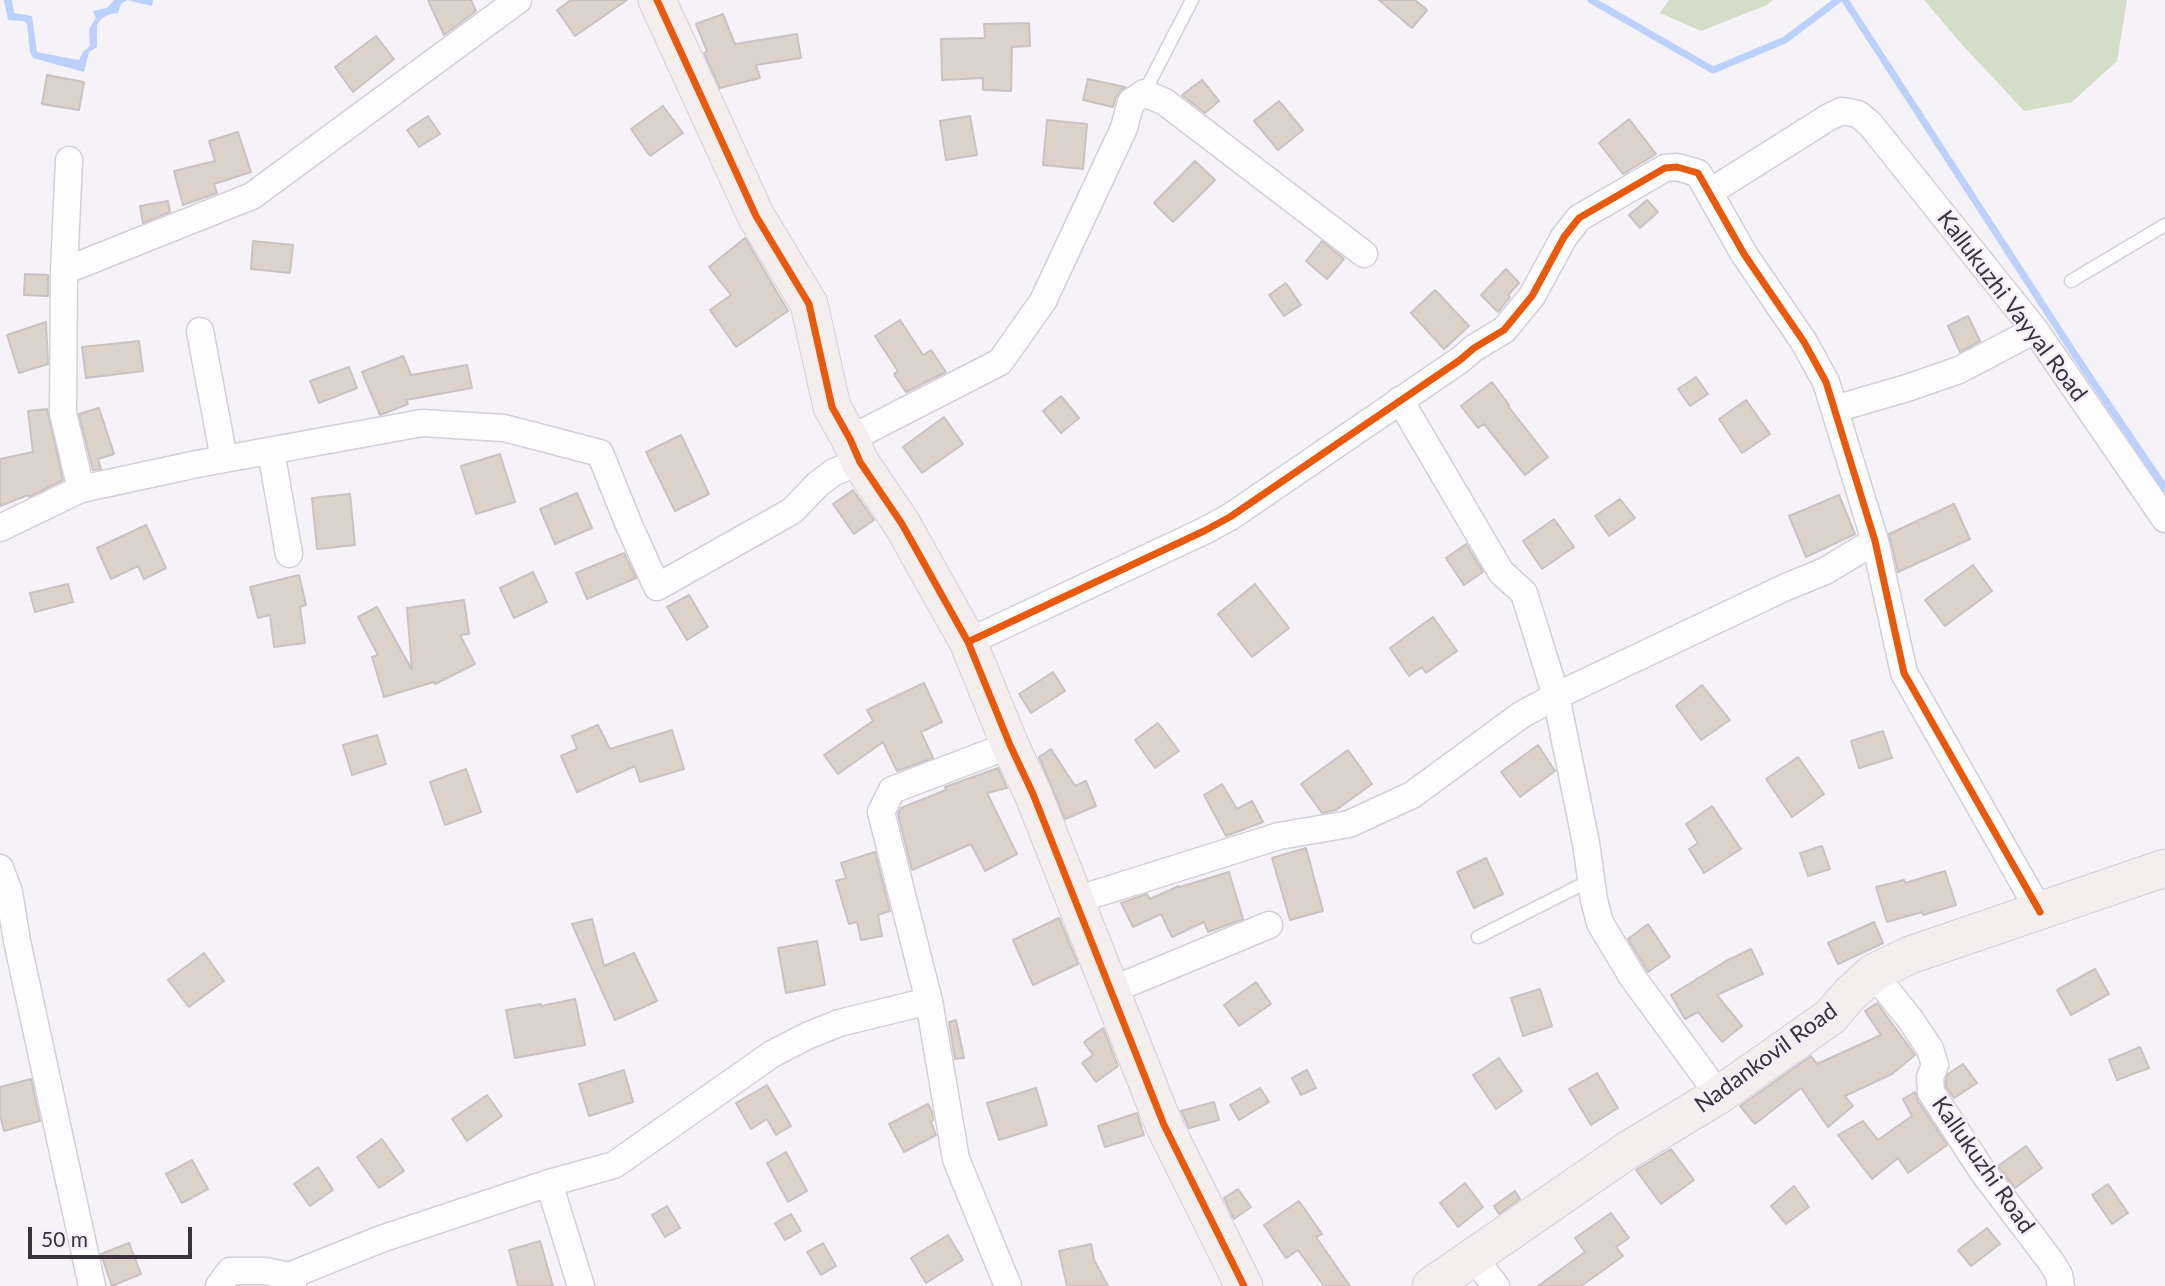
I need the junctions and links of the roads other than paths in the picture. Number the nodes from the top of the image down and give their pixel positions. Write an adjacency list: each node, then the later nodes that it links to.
1 (518, 0): 9 (street)
2 (657, 0): 16 (street)
3 (1192, 0): 4 (lane)
4 (1144, 93): 8 (street); 16 (street)
5 (69, 160): 9 (street)
6 (1710, 192): 11 (street, Kallukuzhi Vayyal Road); 13 (street); 14 (street)
7 (2165, 225): 10 (lane)
8 (1363, 254)
9 (64, 271): 18 (street)
10 (2071, 281)
11 (2035, 330): 14 (street); 19 (street, Kallukuzhi Vayyal Road)
12 (200, 331): 17 (street)
13 (1400, 400): 23 (street); 24 (street)
14 (1835, 409): 21 (street)
15 (271, 450): 16 (street); 17 (street); 22 (street)
16 (855, 450): 23 (street)
17 (224, 459): 18 (street)
18 (80, 489): 20 (street)
19 (2165, 520)
20 (0, 528)
21 (1875, 541): 24 (street); 30 (street)
22 (289, 554)
23 (968, 642): 25 (street)
24 (1556, 696): 28 (street); 29 (street)
25 (1010, 745): 29 (street); 35 (street)
26 (2165, 867): 30 (street, Nadankovil Road)
27 (0, 868): 40 (street)
28 (1591, 880): 32 (lane); 36 (street)
29 (1076, 900): 34 (street)
30 (2040, 912): 33 (street, Nadankovil Road)
31 (1269, 925): 34 (street)
32 (1478, 937)
33 (1873, 973): 36 (street, Nadankovil Road); 47 (street, Kallukuzhi Road)
34 (1112, 990): 44 (street)
35 (929, 1000): 37 (street); 43 (street)
36 (1719, 1095): 38 (street, Nadankovil Road)
37 (549, 1183): 39 (street); 42 (street)
38 (1473, 1258): 45 (street, Nadankovil Road); 46 (street)
39 (291, 1281): 41 (street)
40 (92, 1286)
41 (219, 1286)
42 (580, 1286)
43 (1008, 1286)
44 (1244, 1286)
45 (1431, 1286)
46 (1496, 1286)
47 (2061, 1286)

